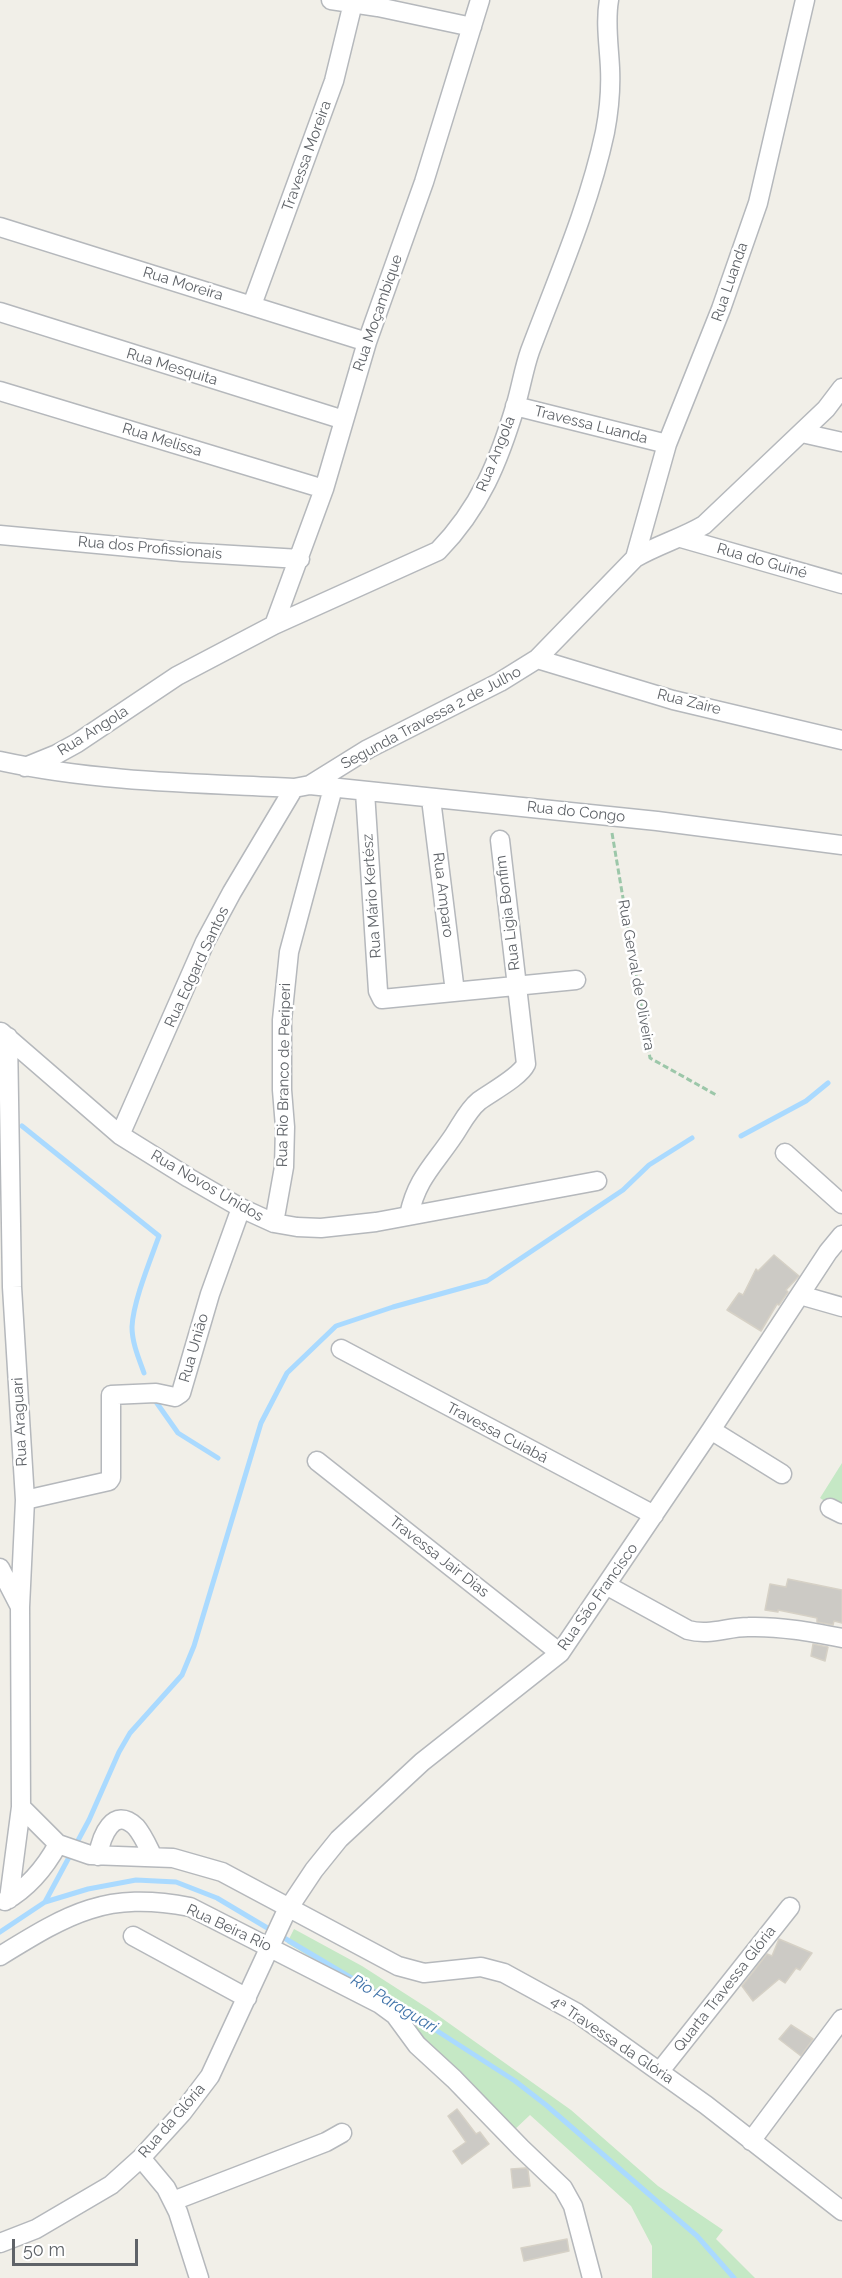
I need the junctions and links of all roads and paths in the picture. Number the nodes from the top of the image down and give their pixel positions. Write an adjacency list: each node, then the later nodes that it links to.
1 (332, 0): 5 (street)
2 (480, 0): 6 (street, Rua Moçambique)
3 (609, 0): 13 (street, Rua Angola)
4 (805, 0): 17 (street, Rua Luanda)
5 (354, 3): 6 (street); 8 (street, Travessa Moreira)
6 (472, 27): 10 (street, Rua Moçambique)
7 (0, 227): 8 (street, Rua Moreira)
8 (252, 305): 10 (street, Rua Moreira)
9 (0, 312): 14 (street, Rua Mesquita)
10 (366, 342): 14 (street, Rua Moçambique)
11 (842, 388): 15 (street, Segunda Travessa 2 de Julho)
12 (0, 391): 18 (street, Rua Melissa)
13 (515, 406): 17 (street, Travessa Luanda); 24 (street, Rua Angola)
14 (344, 420): 18 (street, Rua Moçambique)
15 (802, 433): 16 (street); 20 (street, Segunda Travessa 2 de Julho)
16 (842, 442)
17 (667, 444): 21 (street, Rua Luanda)
18 (324, 489): 22 (street, Rua Moçambique)
19 (0, 535): 22 (street, Rua dos Profissionais)
20 (681, 538): 21 (street, Segunda Travessa 2 de Julho); 23 (street, Rua do Guiné)
21 (635, 558): 25 (street, Segunda Travessa 2 de Julho)
22 (300, 559): 24 (street, Rua Moçambique)
23 (842, 584)
24 (274, 625): 28 (street, Rua Angola)
25 (537, 659): 26 (street, Rua Zaire); 29 (street, Segunda Travessa 2 de Julho)
26 (842, 740)
27 (0, 761): 28 (street, Rua do Congo)
28 (26, 767): 29 (street, Rua do Congo)
29 (302, 786): 30 (street, Rua do Congo); 41 (street, Rua Edgard Santos)
30 (333, 788): 31 (street, Rua do Congo); 47 (street, Rua Rio Branco de Periperi)
31 (365, 792): 32 (street, Rua do Congo); 38 (street, Rua Mário Kertész)
32 (431, 799): 33 (street, Rua do Congo); 38 (street, Rua Amparo)
33 (609, 816): 35 (street, Rua do Congo); 40 (path, Rua Gerval de Oliveira)
34 (500, 840): 37 (street, Rua Ligia Bonfim)
35 (842, 845)
36 (576, 980): 37 (street)
37 (517, 987): 38 (street); 46 (street, Rua Ligia Bonfim)
38 (455, 992)
39 (4, 1034): 41 (street, Rua Novos Unidos); 55 (street, Rua Araguari)
40 (718, 1096)
41 (120, 1135): 45 (street, Rua Novos Unidos)
42 (785, 1152): 44 (street)
43 (597, 1181): 46 (street, Rua Novos Unidos)
44 (842, 1204)
45 (241, 1208): 47 (street, Rua Novos Unidos); 55 (street, Rua Uniâo)
46 (409, 1215): 47 (street, Rua Novos Unidos)
47 (274, 1223)
48 (842, 1235): 49 (street, Rua São Francisco)
49 (800, 1294): 50 (street); 52 (street, Rua São Francisco)
50 (842, 1307)
51 (341, 1350): 56 (street, Travessa Cuiabá)
52 (711, 1430): 54 (street); 56 (street, Rua São Francisco)
53 (317, 1461): 61 (street, Travessa Jair Dias)
54 (782, 1474)
55 (25, 1500): 59 (street, Rua Araguari)
56 (654, 1515): 58 (street, Rua São Francisco)
57 (0, 1568): 59 (street)
58 (606, 1585): 60 (street); 61 (street, Rua São Francisco)
59 (20, 1607): 62 (street, Rua Araguari)
60 (842, 1638)
61 (560, 1653): 68 (street, Rua São Francisco)
62 (21, 1807): 63 (street); 66 (street, Rua Araguari)
63 (62, 1845): 64 (street, 4ª Travessa da Glória); 66 (street)
64 (94, 1856): 65 (street, 4ª Travessa da Glória); 65 (street)
65 (153, 1857): 68 (street, 4ª Travessa da Glória)
66 (5, 1901)
67 (790, 1907): 74 (street, Quarta Travessa Glória)
68 (287, 1910): 70 (street, Rua São Francisco); 74 (street, 4ª Travessa da Glória)
69 (133, 1936): 72 (street)
70 (272, 1941): 71 (street, Rua Beira Rio); 72 (street, Rua da Glória); 82 (street, Rua Beira Rio)
71 (0, 1956)
72 (247, 1998): 77 (street, Rua da Glória)
73 (842, 2019): 76 (street)
74 (660, 2071): 76 (street, 4ª Travessa da Glória)
75 (342, 2133): 78 (street)
76 (751, 2141): 79 (street, 4ª Travessa da Glória)
77 (141, 2158): 78 (street); 80 (street, Rua da Glória)
78 (173, 2201): 81 (street)
79 (842, 2211)
80 (0, 2243)
81 (199, 2278)
82 (592, 2278)

